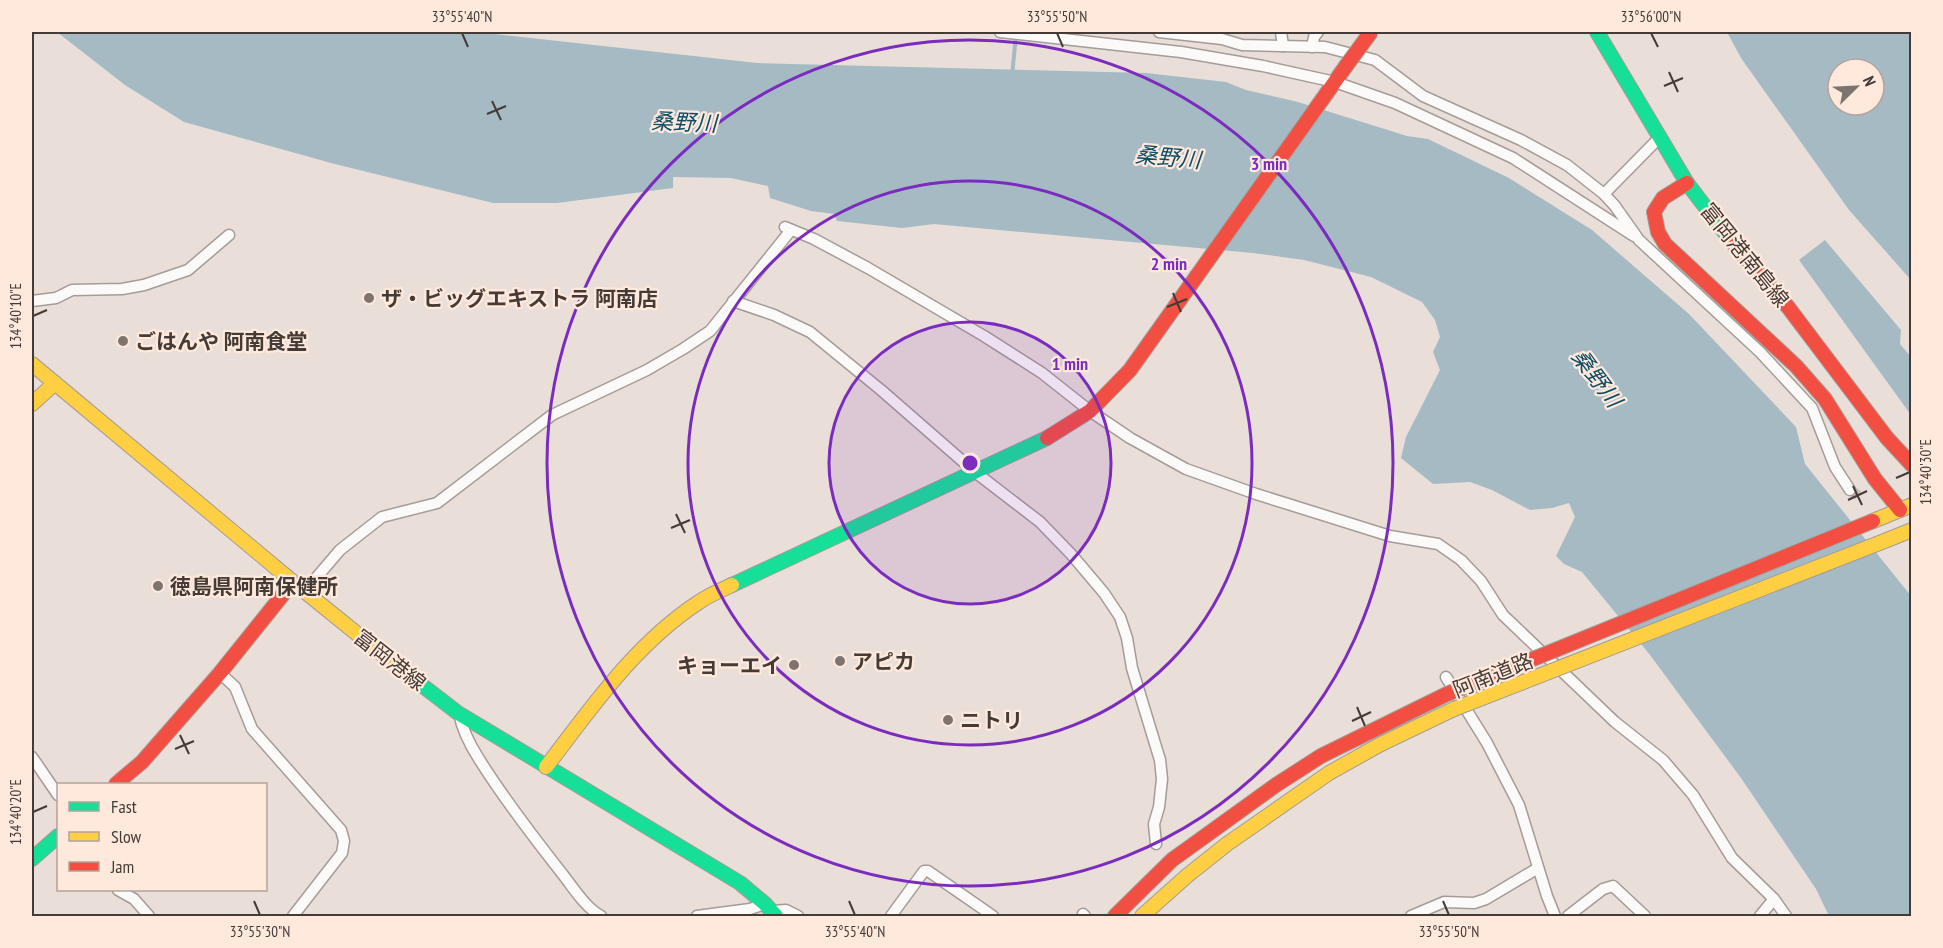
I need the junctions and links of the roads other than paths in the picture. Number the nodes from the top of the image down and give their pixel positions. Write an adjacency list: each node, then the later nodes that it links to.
1 (1000, 32): 2 (street)
2 (1006, 32): 11 (street)
3 (1159, 32): 8 (street)
4 (1281, 32): 9 (street)
5 (1318, 32): 10 (street)
6 (1371, 32): 11 (main road, bridge)
7 (1597, 32): 12 (main road, 富岡港南島線)
8 (1222, 35): 9 (street)
9 (1283, 46): 10 (street)
10 (1312, 47): 14 (street)
11 (1332, 86): 16 (street); 22 (main road)
12 (1660, 137): 13 (main road, 富岡港南島線); 14 (street)
13 (1687, 183): 23 (main road, 富岡港南島線); 26 (main road)
14 (1604, 194): 16 (street)
15 (229, 235): 17 (street)
16 (1639, 240): 25 (street)
17 (32, 301)
18 (733, 301): 22 (street); 24 (street); 29 (street)
19 (32, 364): 20 (main road, 富岡港線)
20 (55, 383): 21 (main road); 28 (main road, 富岡港線)
21 (32, 404)
22 (1093, 407): 24 (main road); 42 (street)
23 (1911, 465)
24 (975, 472): 34 (main road); 38 (street)
25 (1850, 490)
26 (1906, 508): 51 (main road, 阿南道路, bridge)
27 (1911, 530): 52 (main road, 阿南道路, bridge)
28 (293, 582): 29 (main road, 富岡港線); 30 (main road)
29 (305, 591): 32 (main road, 富岡港線)
30 (220, 673): 35 (main road); 45 (street)
31 (1446, 677): 40 (street)
32 (458, 712): 34 (main road, 富岡港線); 46 (street)
33 (32, 757): 36 (street)
34 (546, 767): 43 (main road, 富岡港線)
35 (118, 783)
36 (57, 794)
37 (57, 837): 39 (main road)
38 (1156, 844)
39 (32, 860)
40 (1538, 868): 53 (street); 54 (street)
41 (119, 891): 44 (street)
42 (1774, 899): 57 (street); 58 (street)
43 (771, 911): 47 (street); 48 (street)
44 (149, 916)
45 (293, 916)
46 (601, 916)
47 (697, 916)
48 (798, 916)
49 (891, 916): 50 (street)
50 (993, 916)
51 (1114, 916)
52 (1142, 916)
53 (1411, 916)
54 (1556, 916)
55 (1568, 916): 56 (street)
56 (1645, 916)
57 (1760, 916)
58 (1786, 916)

